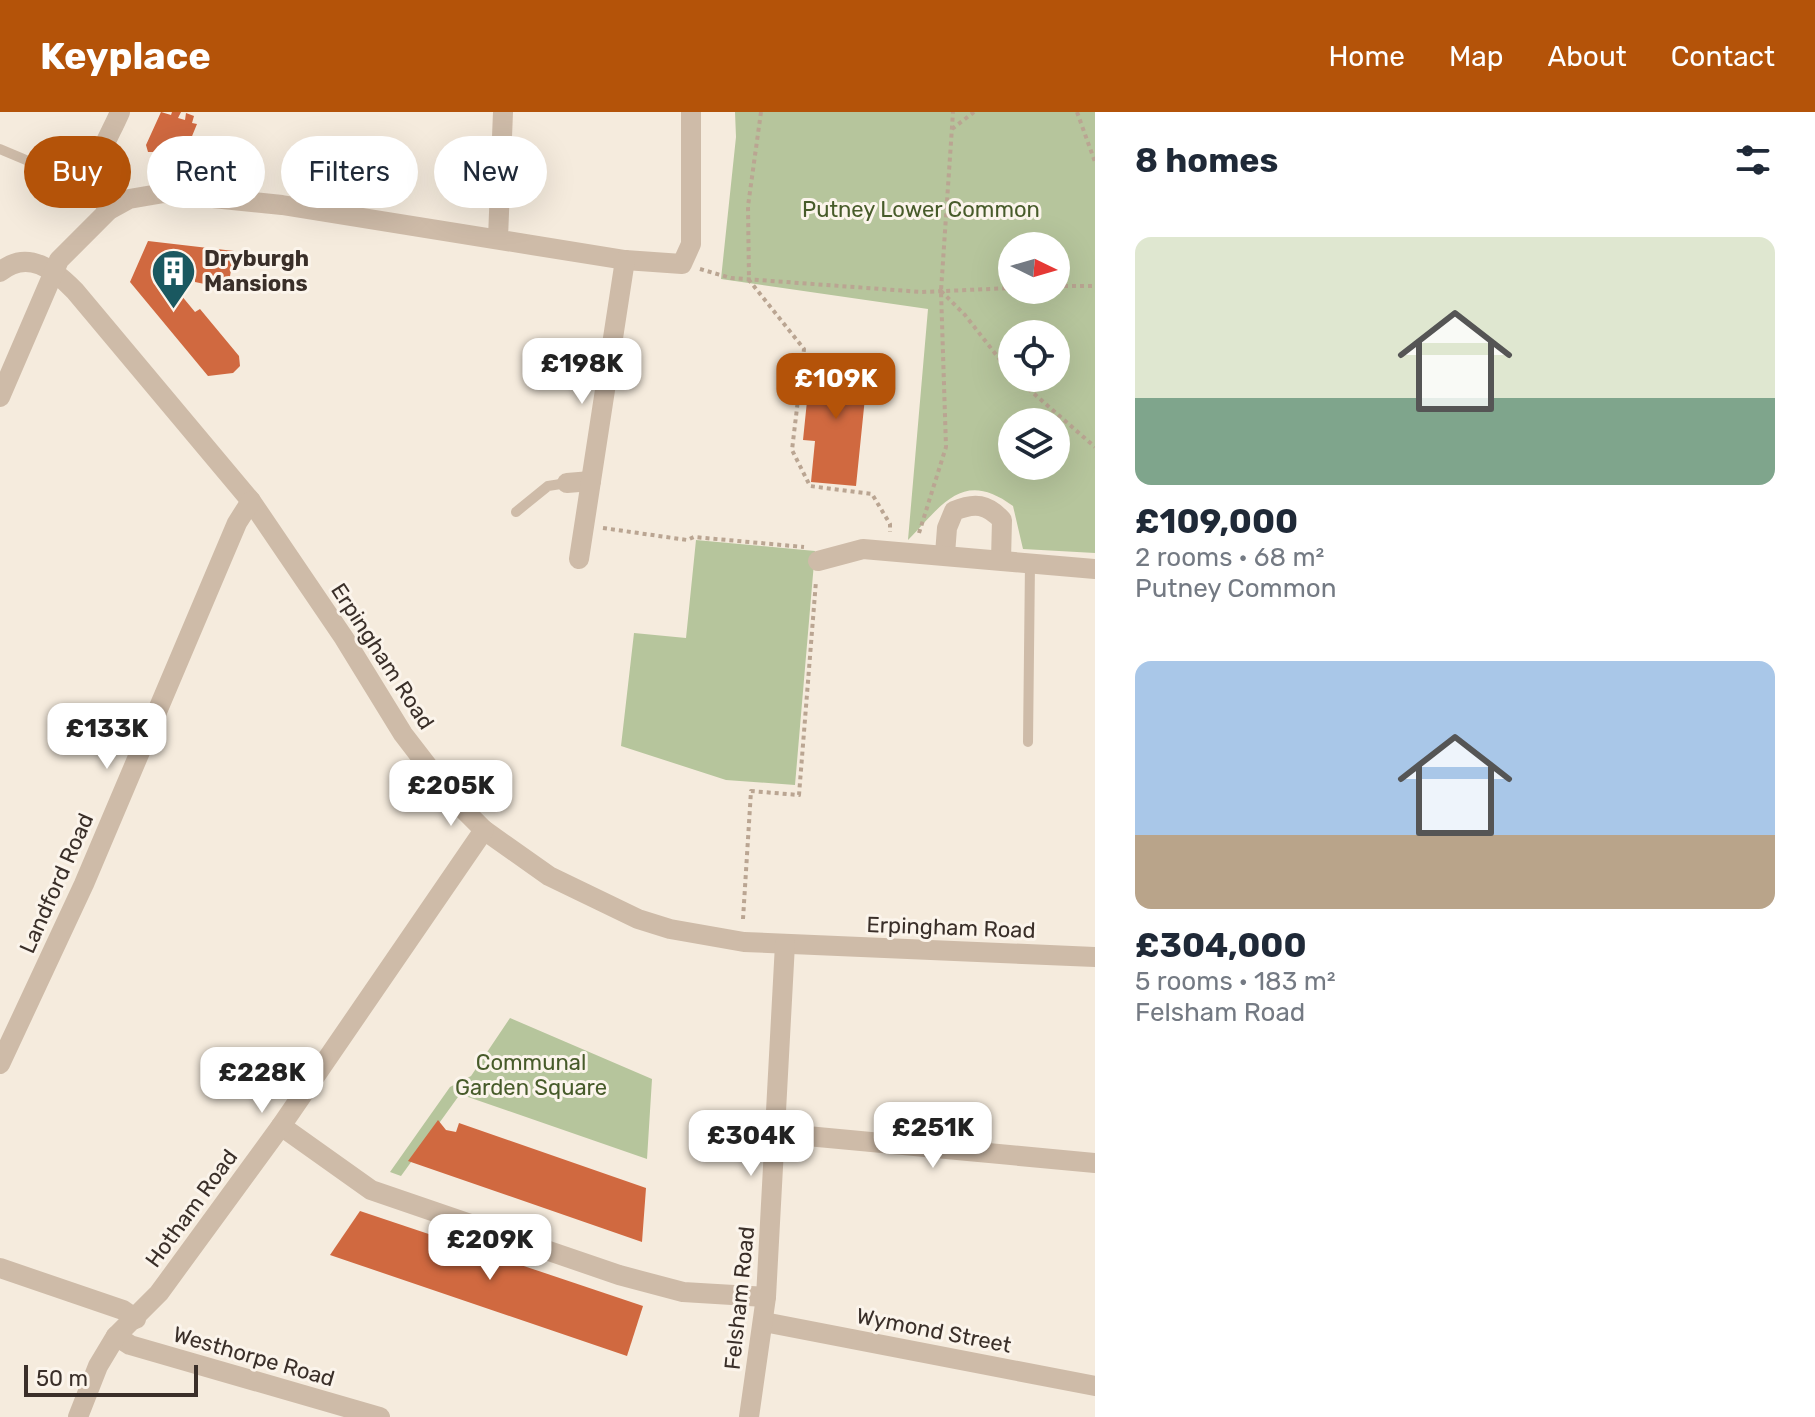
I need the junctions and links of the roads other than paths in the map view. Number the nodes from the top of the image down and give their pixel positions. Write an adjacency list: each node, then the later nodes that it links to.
1 (120, 112): 4 (street)
2 (503, 112): 8 (street)
3 (691, 112): 9 (street)
4 (109, 136)
5 (0, 149): 6 (lane)
6 (24, 159)
7 (109, 210): 8 (street); 11 (street)
8 (498, 238): 9 (street)
9 (625, 260): 13 (street)
10 (0, 272): 11 (street)
11 (53, 272): 12 (street); 15 (street, Erpingham Road)
12 (0, 397)
13 (591, 481): 14 (street); 18 (street)
14 (567, 483): 16 (lane)
15 (251, 501): 24 (street, Erpingham Road); 27 (street, Landford Road)
16 (516, 512)
17 (945, 554): 19 (street); 19 (street); 20 (street)
18 (579, 559)
19 (1001, 560): 21 (street)
20 (818, 561)
21 (1030, 563): 22 (street); 23 (lane)
22 (1095, 569)
23 (1028, 742)
24 (484, 830): 25 (street, Erpingham Road); 28 (street, Hotham Road)
25 (785, 944): 26 (street, Erpingham Road); 29 (street, Felsham Road)
26 (1095, 957)
27 (0, 1064)
28 (281, 1126): 32 (street); 33 (street, Hotham Road)
29 (775, 1133): 30 (street); 32 (street, Felsham Road)
30 (1095, 1163)
31 (0, 1268): 33 (street)
32 (766, 1297): 34 (street, Felsham Road)
33 (136, 1319): 35 (street, Hotham Road)
34 (764, 1322): 36 (street, Wymond Street); 39 (street, Felsham Road)
35 (116, 1336): 37 (street, Hotham Road); 38 (street, Westhorpe Road)
36 (1095, 1386)
37 (78, 1417)
38 (380, 1417)
39 (749, 1417)

